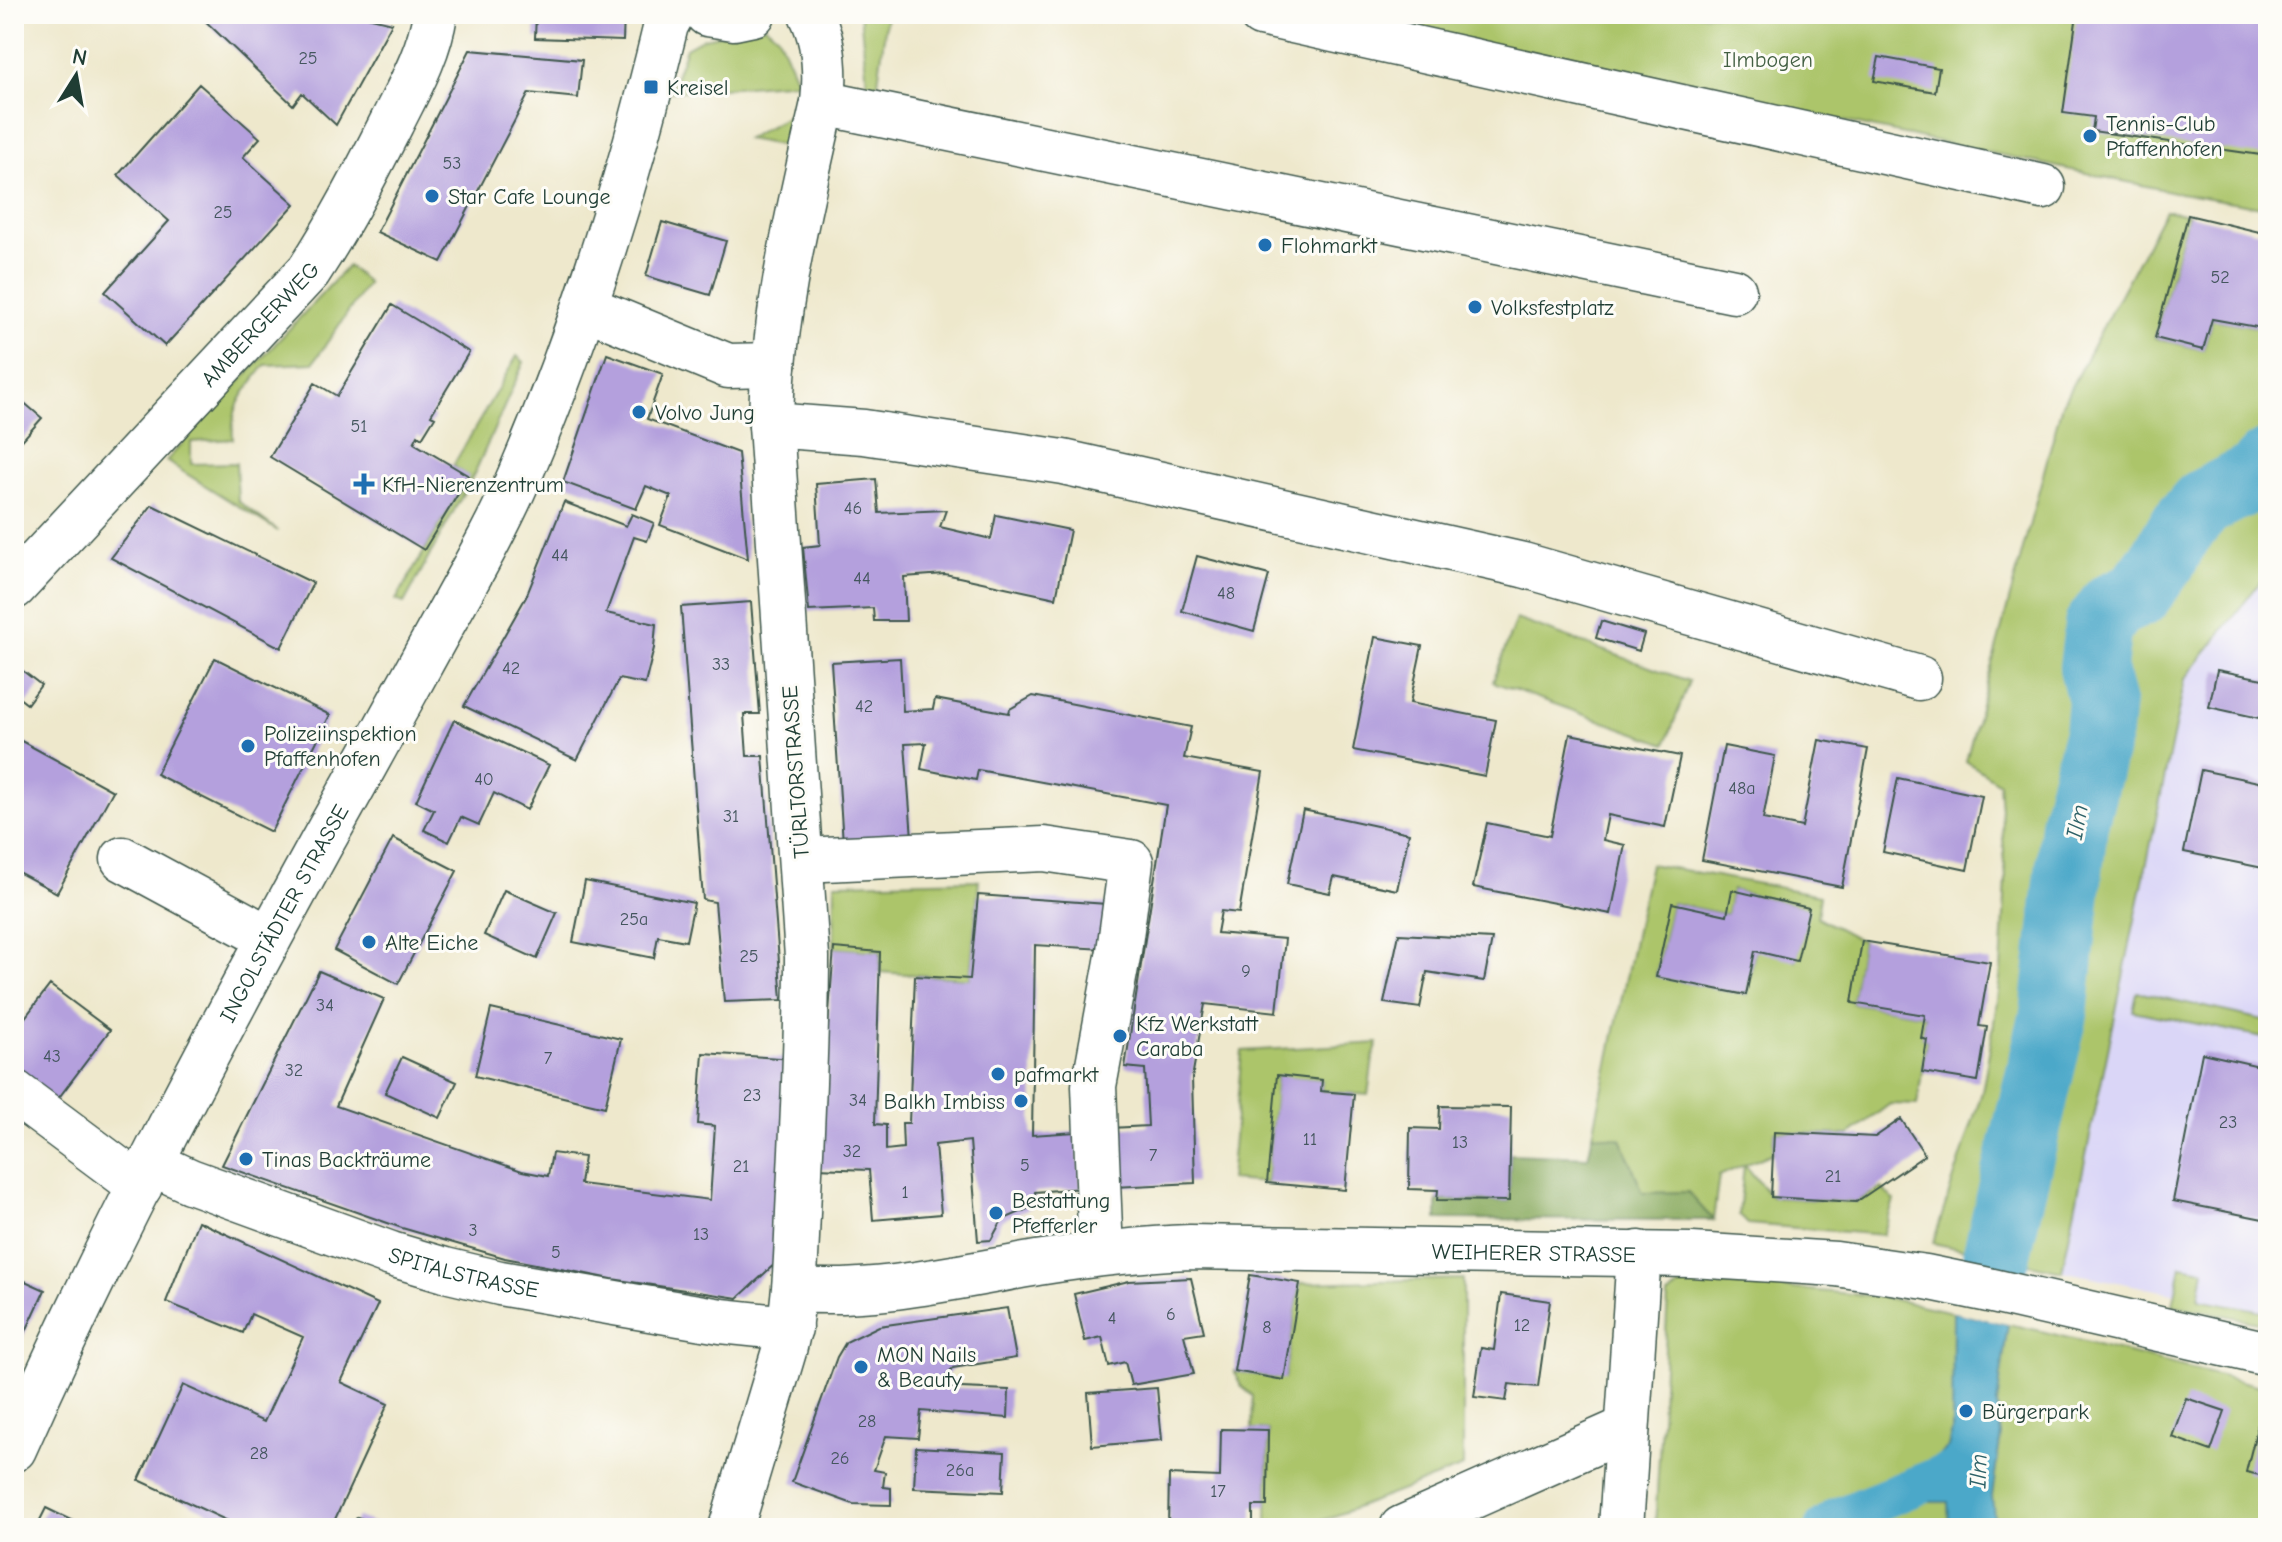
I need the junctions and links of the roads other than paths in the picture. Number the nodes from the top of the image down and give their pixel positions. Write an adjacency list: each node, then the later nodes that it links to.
1 (435, 14): 13 (street, AMBERGERWEG)
2 (672, 14): 10 (street, INGOLSTÄDTER STRASSE)
3 (707, 14): 4 (street)
4 (753, 14)
5 (811, 14): 7 (street, TÜRLTORSTRASSE)
6 (1261, 14): 8 (street)
7 (823, 103): 9 (street); 11 (street, TÜRLTORSTRASSE)
8 (2043, 187)
9 (1734, 291)
10 (585, 307): 11 (street); 17 (street, INGOLSTÄDTER STRASSE)
11 (774, 365): 12 (street, TÜRLTORSTRASSE)
12 (771, 425): 14 (street); 16 (street, TÜRLTORSTRASSE)
13 (14, 587)
14 (1919, 678)
15 (123, 859): 17 (street)
16 (802, 860): 20 (street); 22 (street, TÜRLTORSTRASSE)
17 (269, 938): 19 (street, INGOLSTÄDTER STRASSE)
18 (14, 1092): 19 (street, SPITALSTRASSE)
19 (146, 1174): 22 (street, SPITALSTRASSE); 25 (street, INGOLSTÄDTER STRASSE)
20 (1101, 1253): 21 (street, WEIHERER STRASSE); 22 (street, WEIHERER STRASSE)
21 (1639, 1253): 23 (street, WEIHERER STRASSE); 24 (street)
22 (792, 1309): 26 (street, TÜRLTORSTRASSE)
23 (2268, 1354)
24 (1627, 1428): 27 (street); 28 (street)
25 (14, 1449)
26 (731, 1528)
27 (1402, 1528)
28 (1621, 1528)

